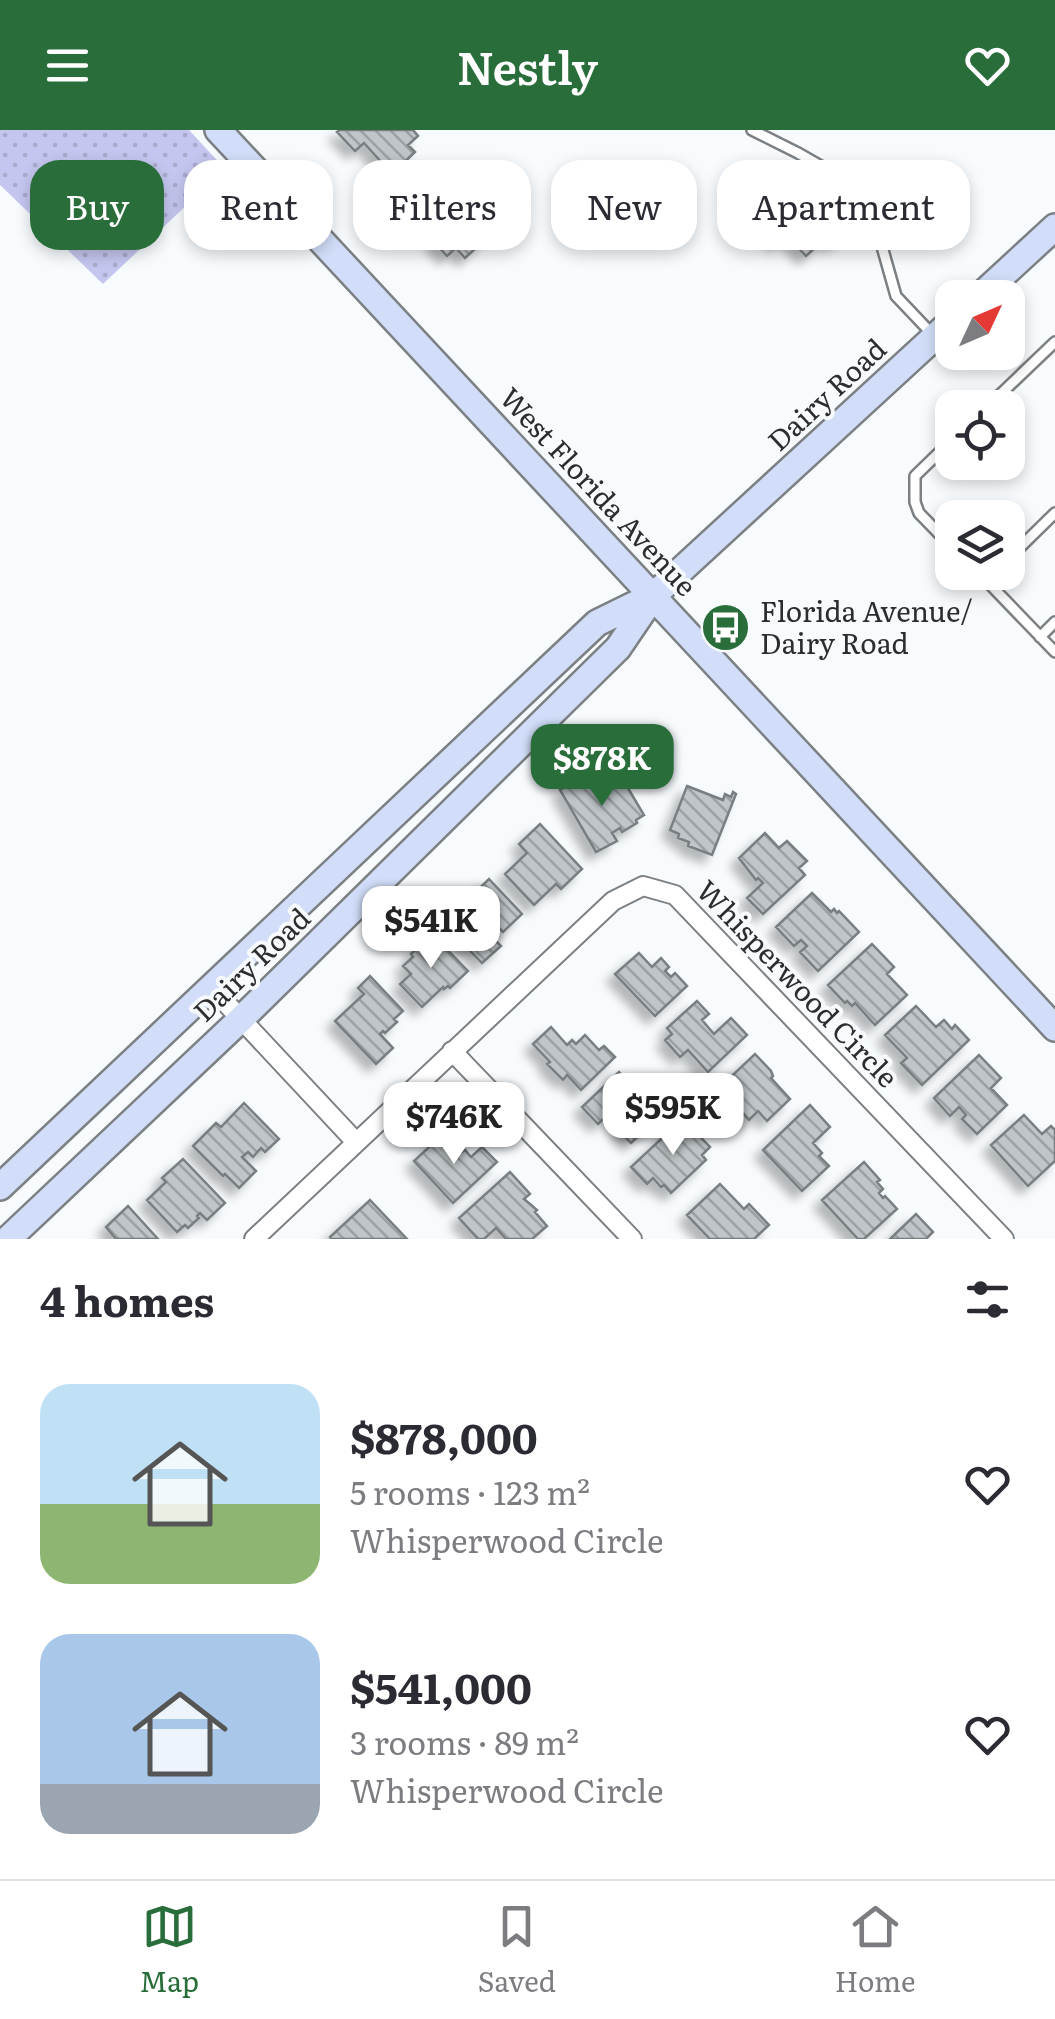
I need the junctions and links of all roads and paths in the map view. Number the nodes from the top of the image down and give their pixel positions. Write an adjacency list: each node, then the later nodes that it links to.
1 (218, 130): 14 (street, West Florida Avenue)
2 (752, 130): 5 (lane)
3 (1055, 226): 4 (street)
4 (997, 280)
5 (935, 323)
6 (935, 337): 14 (street, Dairy Road)
7 (1055, 342): 8 (lane)
8 (1005, 390)
9 (935, 457): 11 (lane)
10 (1055, 513): 12 (lane)
11 (935, 529)
12 (1025, 542)
13 (996, 590): 16 (lane)
14 (654, 595): 18 (street, Dairy Road); 19 (street, Dairy Road); 20 (street, West Florida Avenue)
15 (1055, 622): 16 (lane)
16 (1040, 636): 17 (lane)
17 (1055, 652)
18 (211, 987): 19 (street); 23 (street, Dairy Road)
19 (240, 1020): 22 (street); 25 (street, Dairy Road)
20 (1055, 1028)
21 (452, 1051): 22 (street, Whisperwood Circle); 26 (street); 27 (street, Whisperwood Circle)
22 (355, 1141): 24 (street, Whisperwood Circle)
23 (0, 1187)
24 (260, 1237)
25 (8, 1239)
26 (632, 1239)
27 (1004, 1239)

